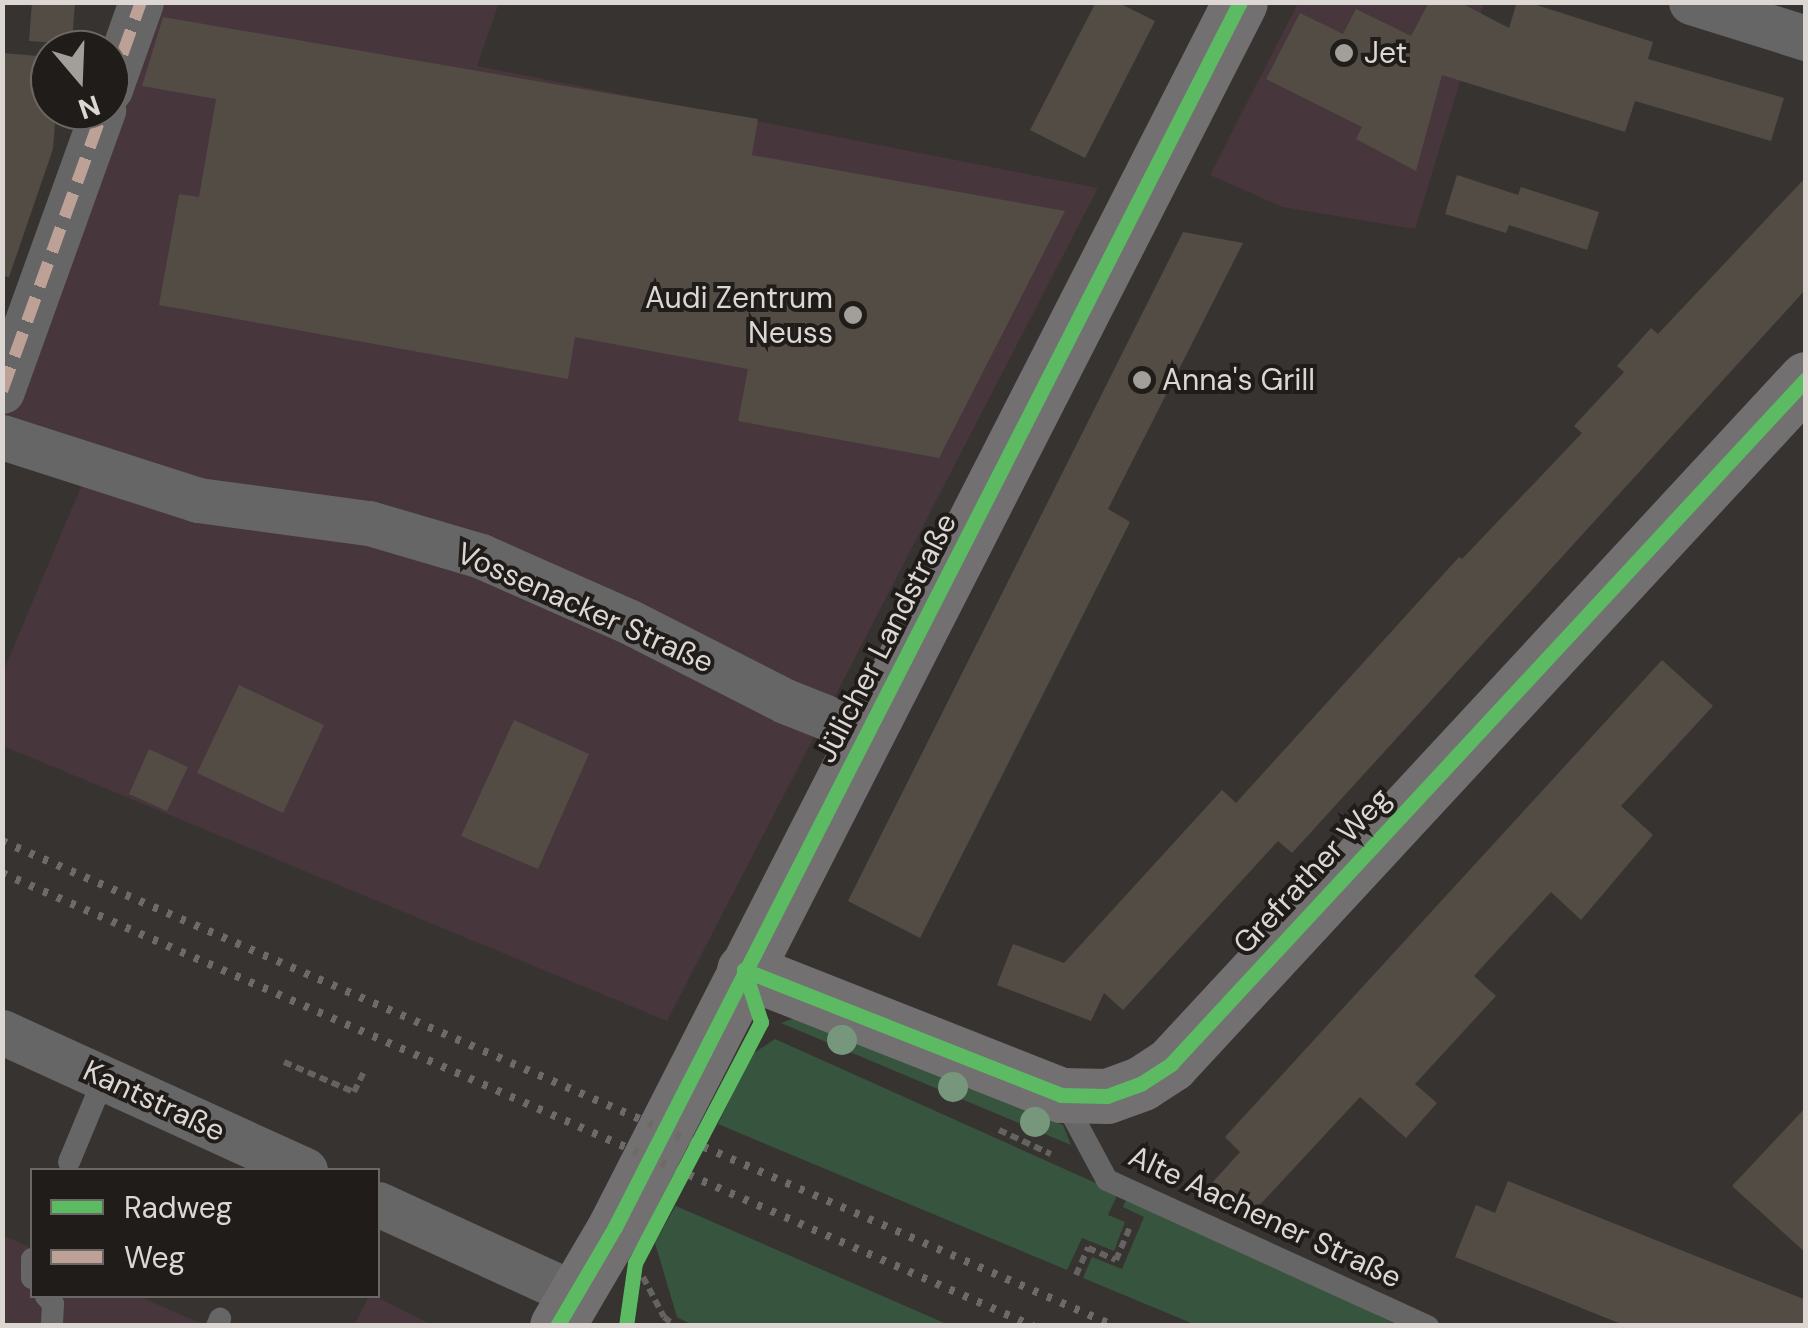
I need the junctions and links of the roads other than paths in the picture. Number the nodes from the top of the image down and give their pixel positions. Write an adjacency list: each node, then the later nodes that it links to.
1 (141, 2): 4 (street)
2 (1240, 2): 10 (main road, Jülicher Landstraße)
3 (1691, 2): 5 (street)
4 (130, 33)
5 (1806, 38)
6 (96, 130): 8 (street)
7 (1806, 379): 14 (main road, Grefrather Weg)
8 (2, 391)
9 (2, 437): 10 (street, Vossenacker Straße)
10 (868, 734): 11 (main road, Jülicher Landstraße)
11 (744, 970): 14 (main road, Grefrather Weg); 19 (main road, Jülicher Landstraße)
12 (2, 1032): 13 (street, Kantstraße)
13 (104, 1078): 15 (lane); 16 (street, Kantstraße)
14 (1061, 1095): 21 (lane, Alte Aachener Straße)
15 (69, 1162)
16 (296, 1168)
17 (380, 1205): 19 (street)
18 (48, 1298): 20 (lane)
19 (566, 1310)
20 (52, 1326)
21 (1428, 1326)

